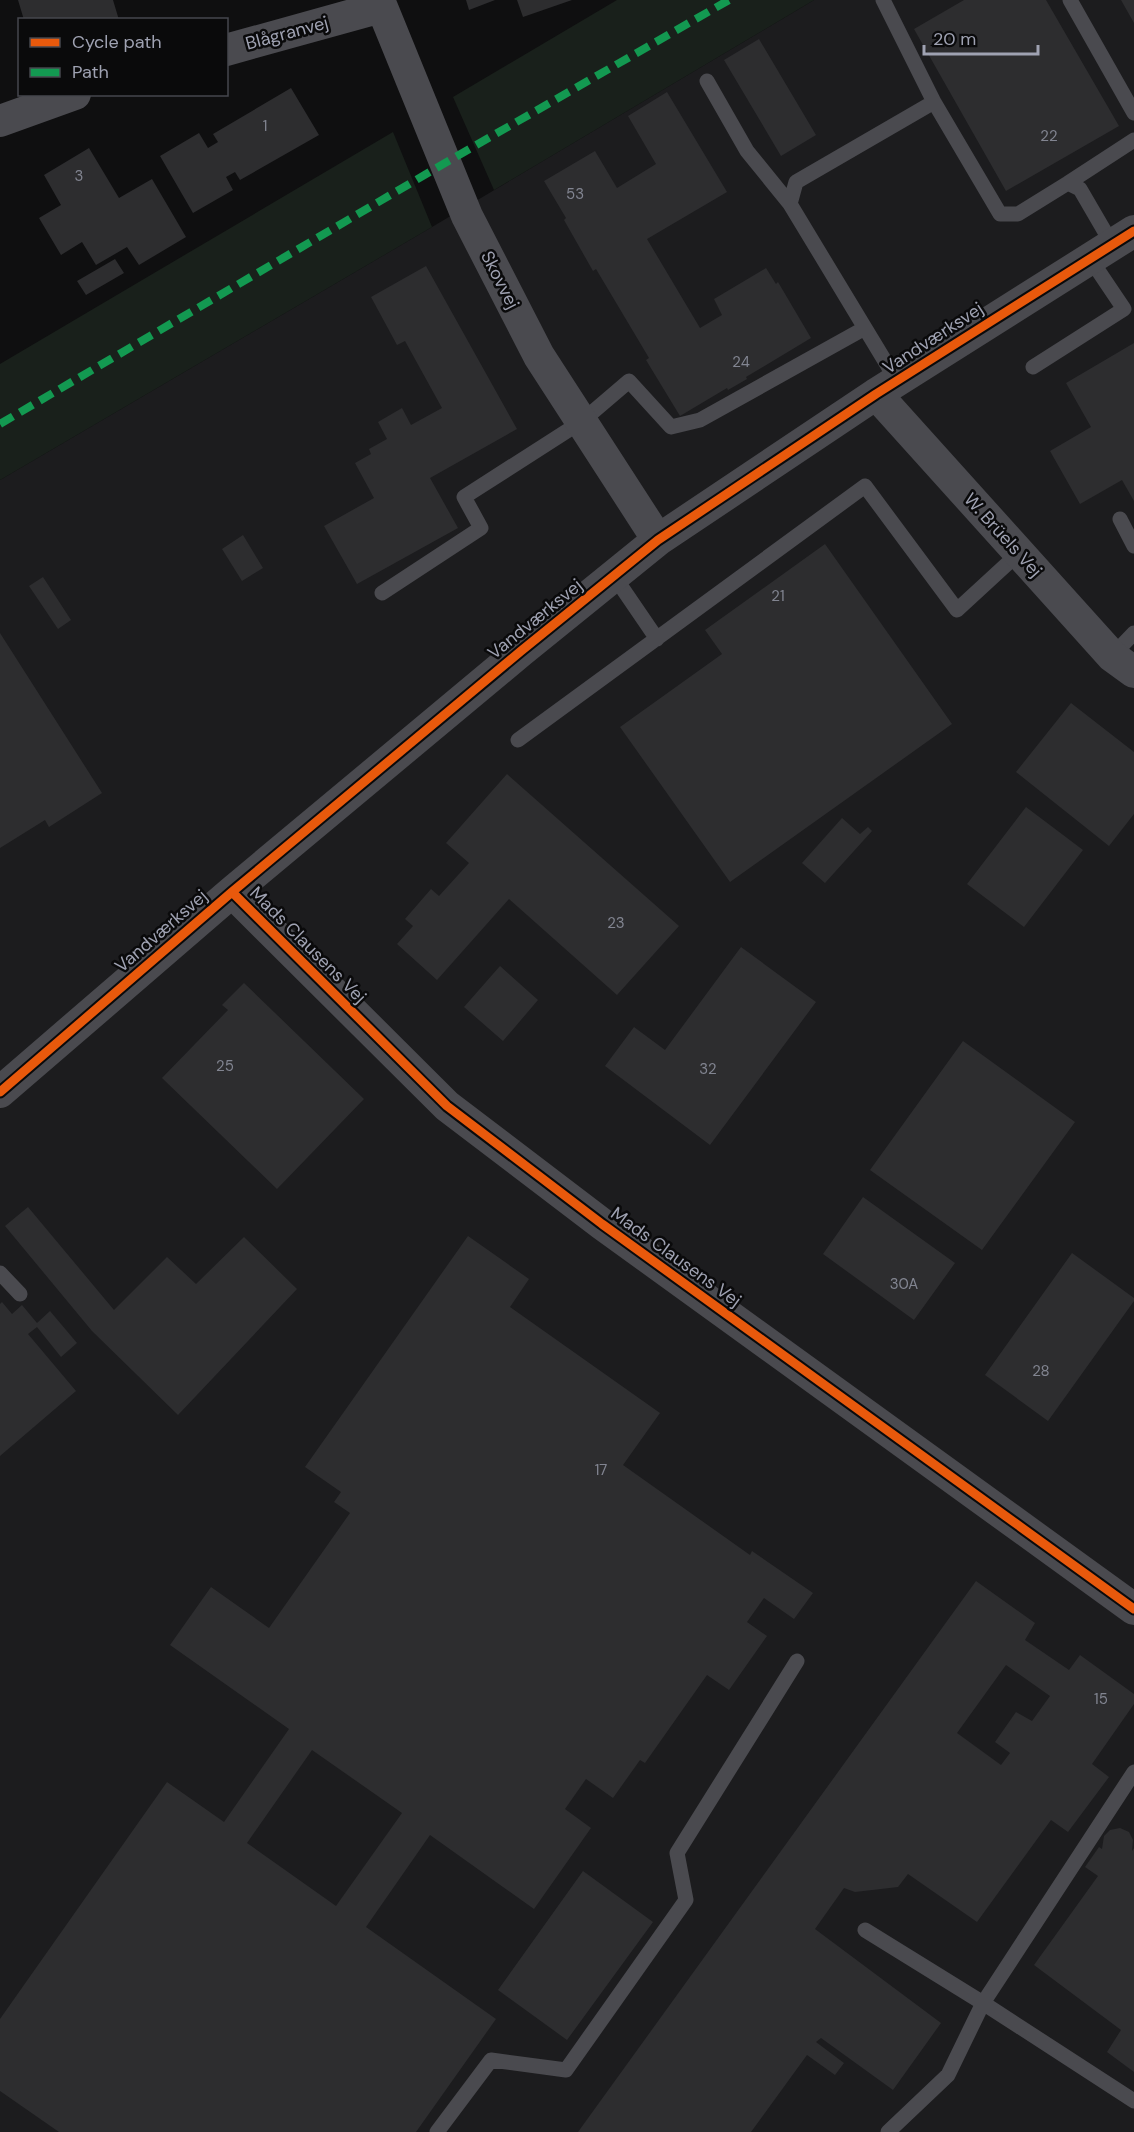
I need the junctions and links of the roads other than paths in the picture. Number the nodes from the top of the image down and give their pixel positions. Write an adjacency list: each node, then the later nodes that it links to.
1 (883, 0): 7 (lane)
2 (1070, 0): 8 (lane)
3 (380, 4): 4 (street, Blågranvej); 17 (street, Skovvej)
4 (228, 49)
5 (706, 81): 12 (lane)
6 (69, 96): 9 (street)
7 (934, 102): 11 (lane); 12 (lane)
8 (1134, 113)
9 (0, 121)
10 (1134, 141): 11 (lane)
11 (1068, 183): 13 (lane)
12 (790, 204): 14 (lane)
13 (1112, 244): 15 (lane); 16 (street, Vandværksvej)
14 (865, 328): 16 (lane); 17 (lane)
15 (1033, 367)
16 (886, 388): 19 (street, Vandværksvej); 21 (street, W. Brüels Vej)
17 (581, 422): 19 (street, Skovvej); 23 (lane)
18 (1120, 519): 20 (lane)
19 (658, 540): 22 (street, Vandværksvej)
20 (1134, 546)
21 (1019, 553): 25 (lane); 26 (street, W. Brüels Vej)
22 (614, 576): 25 (lane); 28 (street, Vandværksvej)
23 (382, 593)
24 (1134, 633): 26 (lane)
25 (657, 639): 27 (lane)
26 (1123, 664)
27 (518, 740)
28 (232, 892): 29 (street, Vandværksvej); 32 (street, Mads Clausens Vej)
29 (0, 1092)
30 (0, 1273): 31 (lane)
31 (20, 1294)
32 (1134, 1609)
33 (797, 1661): 38 (lane)
34 (1134, 1772): 36 (lane)
35 (865, 1930): 36 (lane)
36 (983, 2002): 37 (lane); 39 (lane)
37 (1134, 2101)
38 (437, 2132)
39 (888, 2132)

